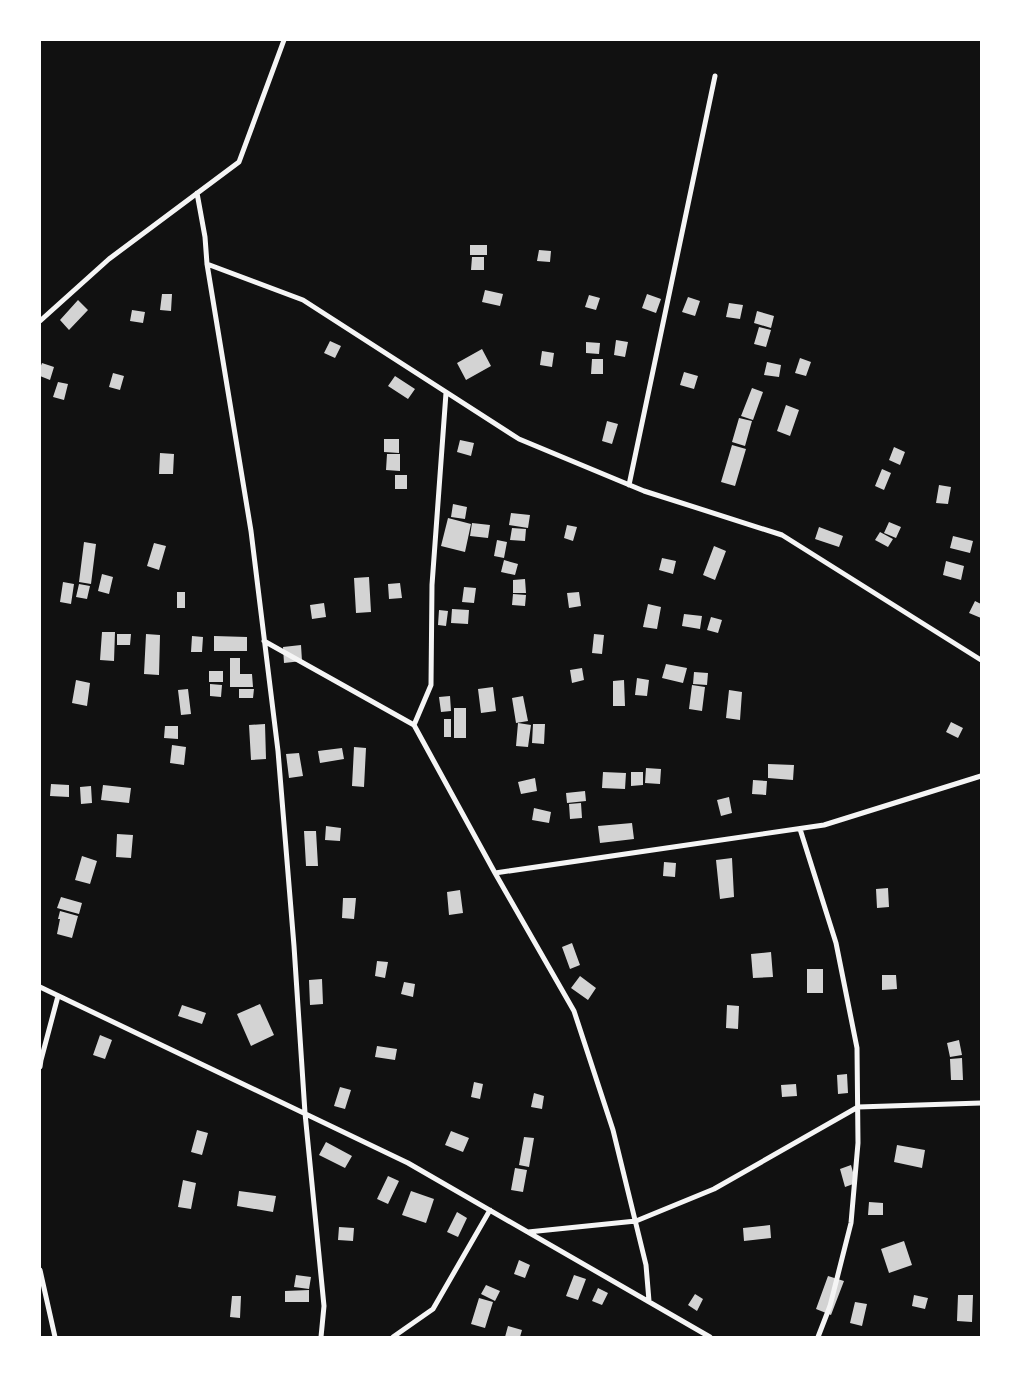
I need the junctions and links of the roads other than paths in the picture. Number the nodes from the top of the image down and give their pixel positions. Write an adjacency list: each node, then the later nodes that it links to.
1 (284, 40): 3 (street)
2 (715, 76): 7 (street)
3 (197, 193): 4 (street); 5 (street)
4 (207, 264): 6 (street); 8 (street)
5 (40, 320)
6 (446, 393): 7 (street); 10 (street)
7 (629, 485): 9 (street)
8 (264, 641): 10 (street); 19 (street)
9 (981, 660)
10 (414, 725): 13 (street)
11 (981, 776): 12 (street)
12 (800, 829): 13 (street); 18 (street)
13 (495, 873): 21 (street)
14 (40, 987): 15 (street)
15 (58, 996): 16 (street); 19 (street)
16 (40, 1067)
17 (981, 1103): 18 (street)
18 (858, 1107): 21 (street); 29 (street)
19 (304, 1114): 20 (street); 26 (street)
20 (490, 1210): 22 (street); 27 (street)
21 (636, 1221): 22 (street); 24 (street)
22 (528, 1232): 24 (street)
23 (40, 1270): 25 (street)
24 (649, 1301): 28 (street)
25 (55, 1337)
26 (321, 1337)
27 (393, 1337)
28 (710, 1337)
29 (818, 1337)

